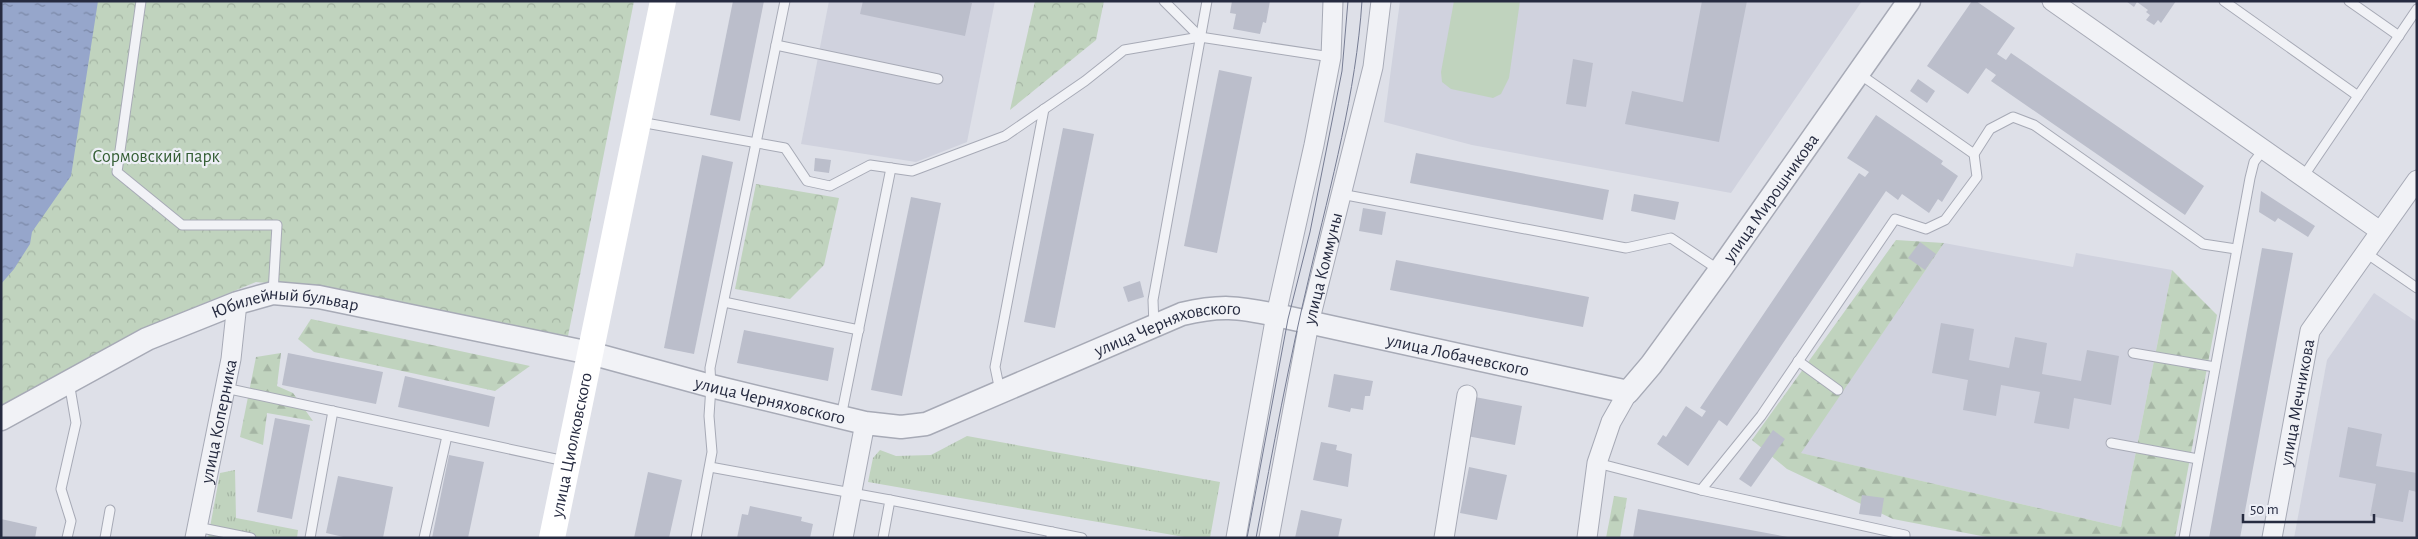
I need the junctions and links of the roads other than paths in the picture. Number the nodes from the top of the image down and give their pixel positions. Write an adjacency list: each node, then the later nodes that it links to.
1 (141, 1): 34 (lane)
2 (663, 1): 21 (main road)
3 (785, 1): 15 (lane)
4 (1164, 1): 14 (lane)
5 (1207, 1): 14 (lane)
6 (1333, 1): 16 (street, улица Коммуны)
7 (1381, 1): 28 (street, улица Коммуны)
8 (1909, 1): 17 (street, улица Мирошникова)
9 (2052, 1): 23 (street)
10 (2224, 1): 19 (lane)
11 (2349, 1): 13 (lane)
12 (2417, 9): 13 (lane)
13 (2399, 36): 19 (lane)
14 (1200, 37): 16 (lane); 20 (lane); 38 (lane)
15 (776, 45): 18 (lane); 22 (lane)
16 (1331, 57): 37 (street, улица Коммуны)
17 (1857, 72): 24 (lane); 32 (street, улица Мирошникова)
18 (938, 79)
19 (2358, 96): 26 (lane)
20 (1044, 109): 25 (lane); 48 (lane)
21 (638, 121): 22 (lane); 40 (main road)
22 (757, 141): 25 (lane); 35 (lane)
23 (2264, 149): 26 (street); 30 (lane)
24 (1974, 154): 30 (lane); 42 (lane)
25 (891, 168): 39 (lane)
26 (2303, 177): 29 (street)
27 (2417, 180): 29 (street, улица Мечникова)
28 (1341, 194): 32 (lane); 37 (street, улица Коммуны)
29 (2380, 231): 31 (street, улица Мечникова)
30 (2236, 250): 43 (lane)
31 (2366, 253): 33 (lane); 83 (street, улица Мечникова)
32 (1720, 270): 49 (street, улица Мирошникова)
33 (2417, 288)
34 (273, 293): 36 (street, Юбилейный бульвар); 40 (street, Юбилейный бульвар)
35 (724, 302): 39 (lane); 45 (lane)
36 (237, 304): 44 (street, Юбилейный бульвар); 46 (street, улица Коперника)
37 (1291, 319): 38 (street, улица Черняховского); 49 (street, улица Лобачевского); 77 (street, улица Коммуны); 78 (street, улица Коммуны)
38 (1154, 326): 48 (street, улица Черняховского)
39 (859, 330): 52 (lane)
40 (590, 353): 45 (street, улица Черняховского); 58 (main road, улица Циолковского)
41 (2133, 353): 43 (lane)
42 (1798, 361): 47 (lane); 61 (lane)
43 (2215, 367): 57 (lane)
44 (69, 381): 53 (street, Юбилейный бульвар); 67 (lane)
45 (712, 386): 52 (street, улица Черняховского); 60 (lane)
46 (225, 388): 51 (lane); 65 (street, улица Коперника)
47 (1838, 390)
48 (1000, 391): 54 (street, улица Черняховского)
49 (1628, 392): 59 (street)
50 (1467, 395): 79 (street, улица Лобачевского)
51 (333, 411): 55 (lane); 70 (lane)
52 (841, 417): 54 (street, улица Черняховского)
53 (1, 419)
54 (865, 423): 62 (street)
55 (448, 436): 58 (lane); 71 (lane)
56 (2112, 443): 57 (lane)
57 (2198, 459): 82 (lane)
58 (568, 462): 72 (main road, улица Циолковского)
59 (1597, 463): 61 (lane); 80 (street)
60 (710, 467): 62 (lane); 73 (lane)
61 (1701, 490): 81 (lane)
62 (852, 492): 63 (lane); 74 (street)
63 (890, 500): 66 (lane); 75 (lane)
64 (110, 510): 68 (lane)
65 (196, 532): 69 (lane)
66 (1052, 535): 76 (lane)
67 (67, 538)
68 (105, 538)
69 (251, 538)
70 (310, 538)
71 (424, 538)
72 (552, 538)
73 (696, 538)
74 (842, 538)
75 (883, 538)
76 (1082, 538)
77 (1236, 538)
78 (1269, 538)
79 (1444, 538)
80 (1587, 538)
81 (1905, 538)
82 (2184, 538)
83 (2272, 538)

